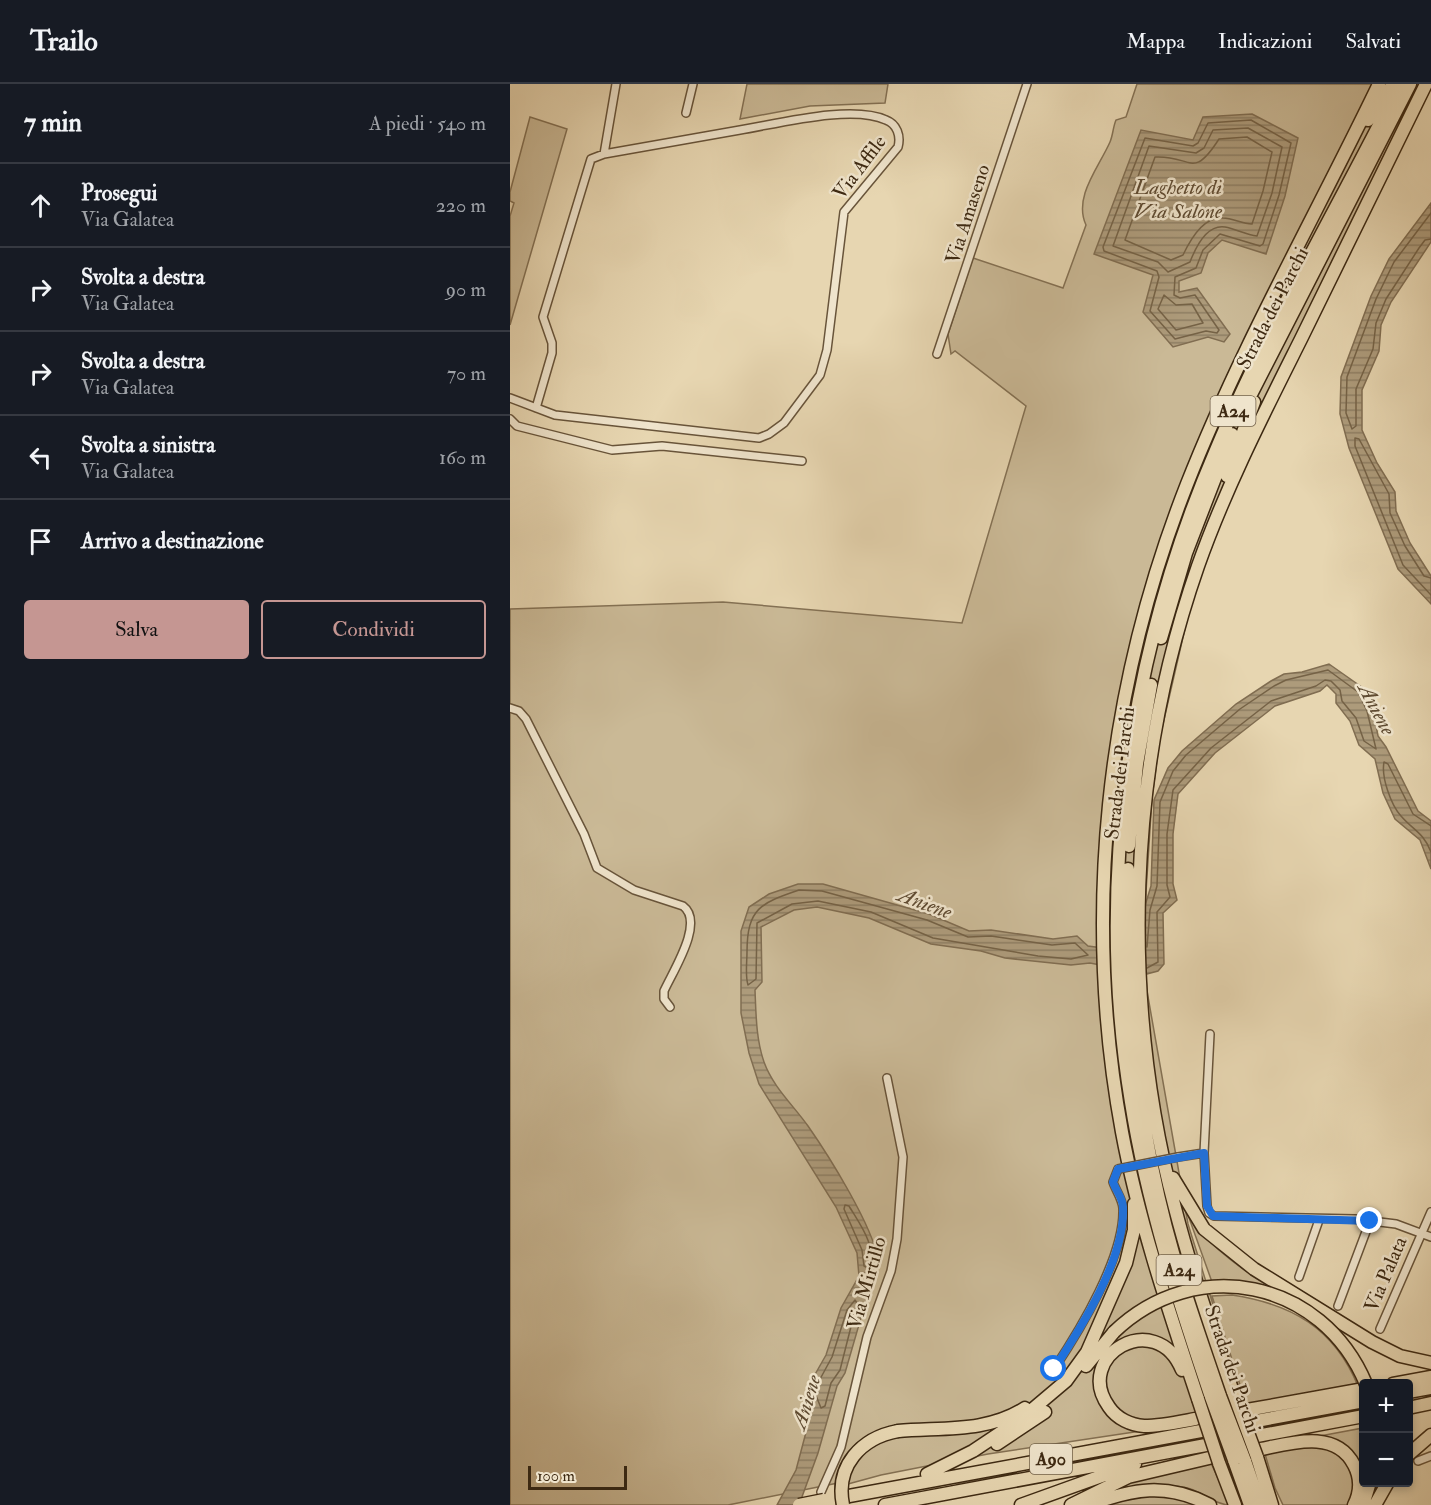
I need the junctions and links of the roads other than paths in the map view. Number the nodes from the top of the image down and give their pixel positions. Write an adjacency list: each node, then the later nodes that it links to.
1 (616, 84): 10 (street)
2 (693, 84): 9 (street)
3 (1027, 84): 13 (street, Via Amaseno)
4 (1378, 84): 11 (highway)
5 (1393, 84): 11 (highway)
6 (1400, 84): 20 (highway, Strada dei Parchi / A24)
7 (1410, 84): 12 (highway, Strada dei Parchi / A24)
8 (1426, 84): 18 (highway)
9 (686, 113)
10 (604, 154): 15 (street); 15 (street, Via Affile)
11 (1337, 170): 24 (highway)
12 (1341, 216): 18 (highway); 20 (highway, Strada dei Parchi / A24)
13 (937, 354)
14 (510, 399): 15 (street, Via Affile)
15 (536, 408)
16 (510, 419): 17 (street)
17 (802, 461)
18 (1198, 566): 26 (highway)
19 (510, 708): 21 (street)
20 (1133, 763): 44 (highway, Strada dei Parchi / A24)
21 (670, 1007)
22 (1210, 1034): 25 (street)
23 (887, 1078): 67 (street, Via Mirtillo)
24 (1123, 1134): 34 (highway); 44 (highway)
25 (1204, 1153): 28 (street); 37 (street, bridge)
26 (1166, 1165): 36 (highway); 56 (highway, bridge)
27 (1431, 1212): 30 (street, Via Palata)
28 (1319, 1220): 29 (street); 32 (street)
29 (1370, 1221): 30 (street); 33 (street)
30 (1420, 1233): 31 (street); 35 (street, Via Palata)
31 (1431, 1237)
32 (1299, 1277)
33 (1338, 1306)
34 (1099, 1322): 62 (highway); 67 (highway, bridge)
35 (1380, 1329)
36 (1431, 1363)
37 (1054, 1369)
38 (1431, 1377): 40 (highway)
39 (1364, 1379): 62 (highway, bridge)
40 (1413, 1380)
41 (1431, 1388): 43 (highway)
42 (1359, 1390): 48 (highway)
43 (1413, 1391)
44 (1206, 1396): 50 (highway); 60 (highway, bridge); 61 (highway, Strada dei Parchi / A24, bridge)
45 (1359, 1402): 51 (highway)
46 (1431, 1403): 47 (highway)
47 (1413, 1406)
48 (1247, 1410)
49 (1359, 1417): 54 (highway)
50 (1195, 1419)
51 (1251, 1422)
52 (1201, 1431): 64 (highway, A90)
53 (1431, 1435): 59 (highway)
54 (1257, 1436)
55 (1206, 1445): 57 (highway, A90)
56 (1259, 1453): 63 (highway); 79 (highway)
57 (1147, 1456): 69 (highway, A90); 70 (highway)
58 (1431, 1456): 59 (street)
59 (1413, 1458)
60 (1214, 1461): 71 (highway); 74 (highway)
61 (1239, 1461): 75 (highway, Strada dei Parchi / A24); 76 (highway, Strada dei Parchi / A24)
62 (927, 1474): 64 (highway)
63 (1266, 1482): 77 (highway); 78 (highway)
64 (902, 1487): 67 (highway, A90)
65 (1369, 1487): 80 (highway)
66 (1385, 1487): 81 (highway)
67 (835, 1498): 68 (highway, A90, bridge)
68 (799, 1505)
69 (885, 1505)
70 (1021, 1505)
71 (1071, 1505)
72 (1088, 1505): 73 (highway)
73 (1210, 1505)
74 (1234, 1505)
75 (1250, 1505)
76 (1260, 1505)
77 (1272, 1505)
78 (1278, 1505)
79 (1354, 1505)
80 (1363, 1505)
81 (1375, 1505)

